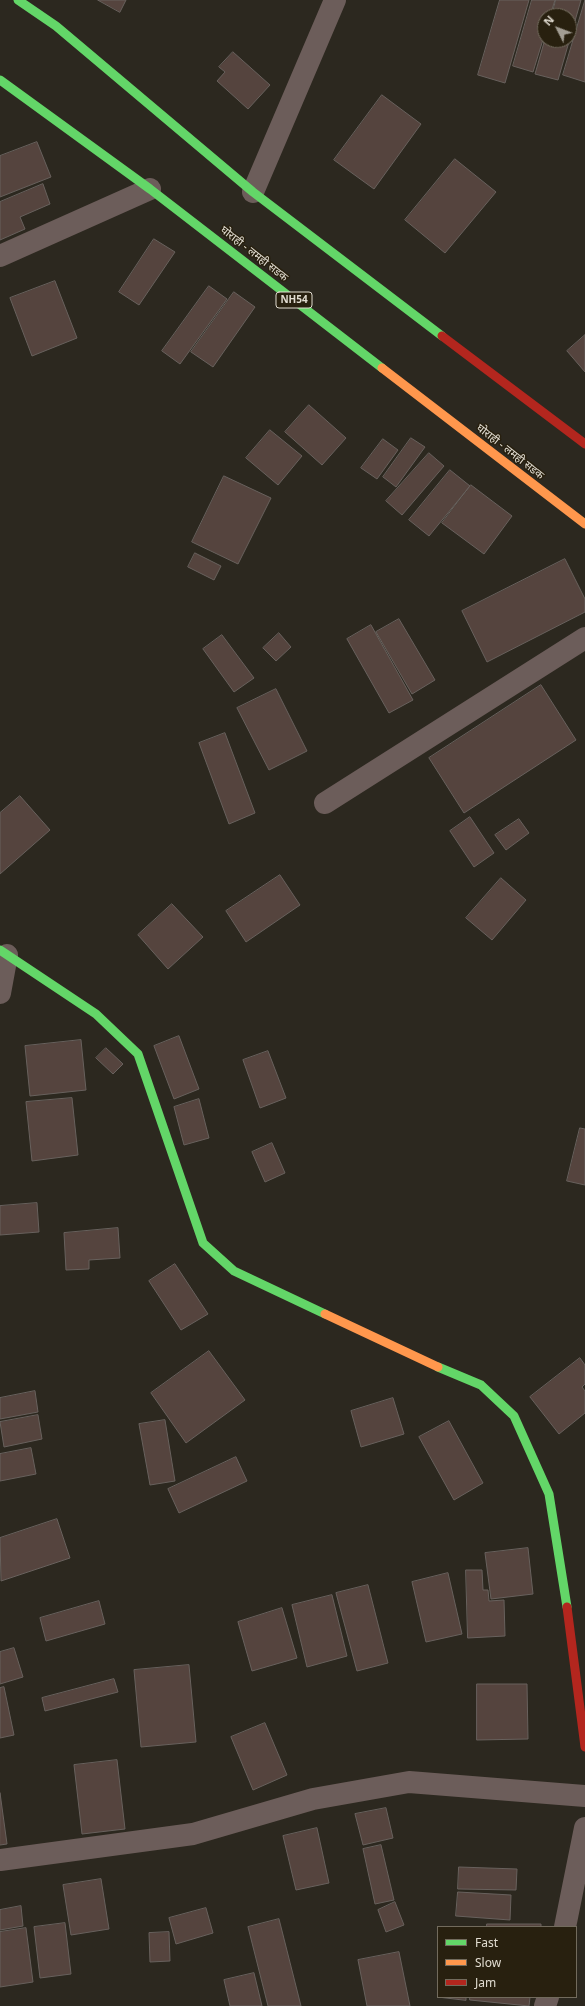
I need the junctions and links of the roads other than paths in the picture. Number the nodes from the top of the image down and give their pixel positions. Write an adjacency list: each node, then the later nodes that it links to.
1 (18, 0): 5 (main road)
2 (335, 0): 5 (street)
3 (0, 80): 4 (main road, घोराही - लमही सडक / NH54)
4 (150, 189): 6 (street); 8 (main road, घोराही - लमही सडक / NH54)
5 (253, 192): 7 (main road)
6 (0, 256)
7 (585, 444)
8 (585, 524)
9 (585, 638): 10 (street)
10 (325, 803)
11 (4, 952): 12 (street); 13 (main road)
12 (0, 993)
13 (585, 1747)
14 (585, 1796): 16 (street)
15 (585, 1828): 17 (street)
16 (0, 1860)
17 (565, 1926)

